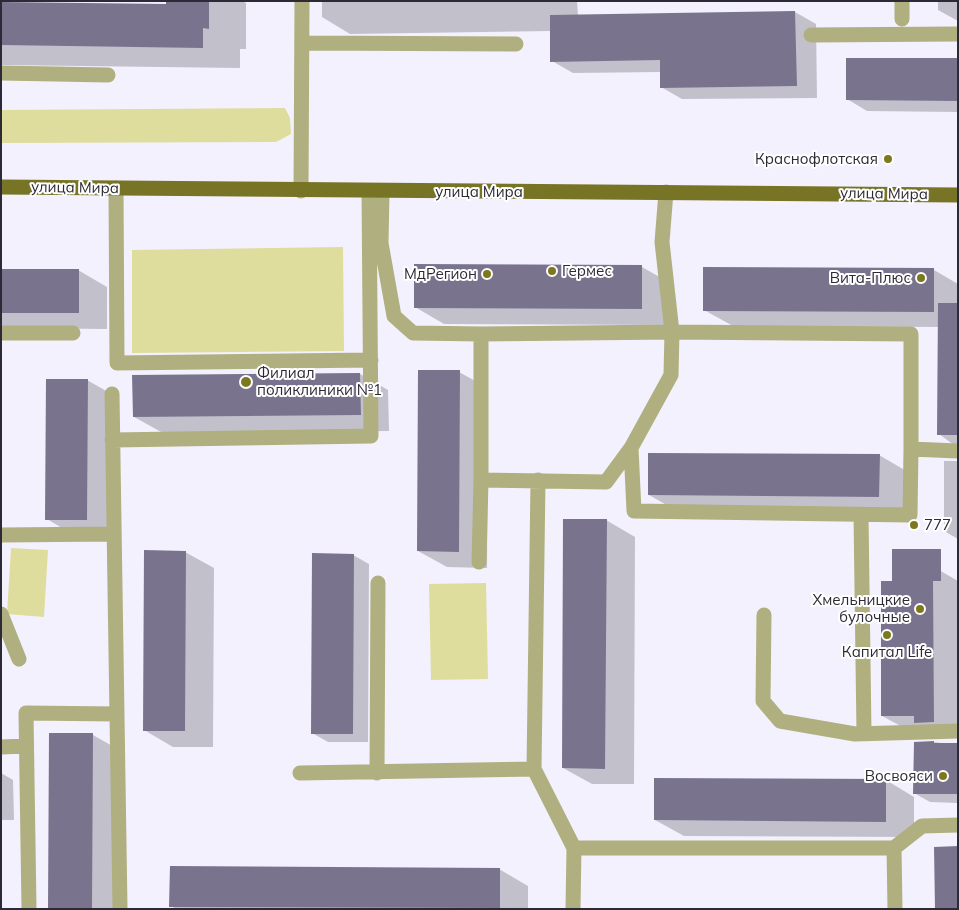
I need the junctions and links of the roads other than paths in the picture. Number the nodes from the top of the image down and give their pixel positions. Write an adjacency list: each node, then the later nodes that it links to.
1 (302, 1): 6 (lane)
2 (902, 1): 3 (lane)
3 (902, 19)
4 (958, 34): 5 (lane)
5 (812, 35)
6 (302, 43): 7 (lane); 12 (lane)
7 (516, 44)
8 (1, 73): 9 (lane)
9 (108, 75)
10 (1, 187): 11 (main road, улица Мира)
11 (116, 188): 12 (main road, улица Мира); 20 (lane)
12 (301, 191): 13 (main road, улица Мира)
13 (375, 192): 14 (main road, улица Мира); 19 (lane); 20 (lane)
14 (666, 192): 15 (main road, улица Мира); 16 (lane)
15 (958, 195)
16 (672, 332): 19 (lane); 23 (lane); 24 (lane)
17 (1, 333): 18 (lane)
18 (73, 333)
19 (481, 334): 26 (lane)
20 (371, 360): 22 (lane)
21 (112, 394): 22 (lane)
22 (112, 440): 29 (lane)
23 (632, 448): 27 (lane); 28 (lane)
24 (911, 449): 25 (lane); 28 (lane)
25 (958, 451)
26 (481, 480): 27 (lane); 31 (lane)
27 (538, 480): 41 (lane)
28 (861, 514): 38 (lane)
29 (113, 534): 30 (lane); 36 (lane)
30 (1, 535)
31 (480, 562)
32 (378, 584): 42 (lane)
33 (1, 614): 35 (lane)
34 (764, 615): 38 (lane)
35 (19, 659)
36 (116, 714): 39 (lane); 48 (lane)
37 (958, 731): 38 (lane)
38 (864, 733)
39 (26, 746): 40 (lane); 47 (lane)
40 (1, 747)
41 (534, 769): 42 (lane); 45 (lane)
42 (378, 773): 43 (lane)
43 (300, 774)
44 (958, 825): 46 (lane)
45 (574, 848): 46 (lane); 49 (lane)
46 (894, 848): 50 (lane)
47 (29, 909)
48 (120, 909)
49 (573, 909)
50 (895, 909)

